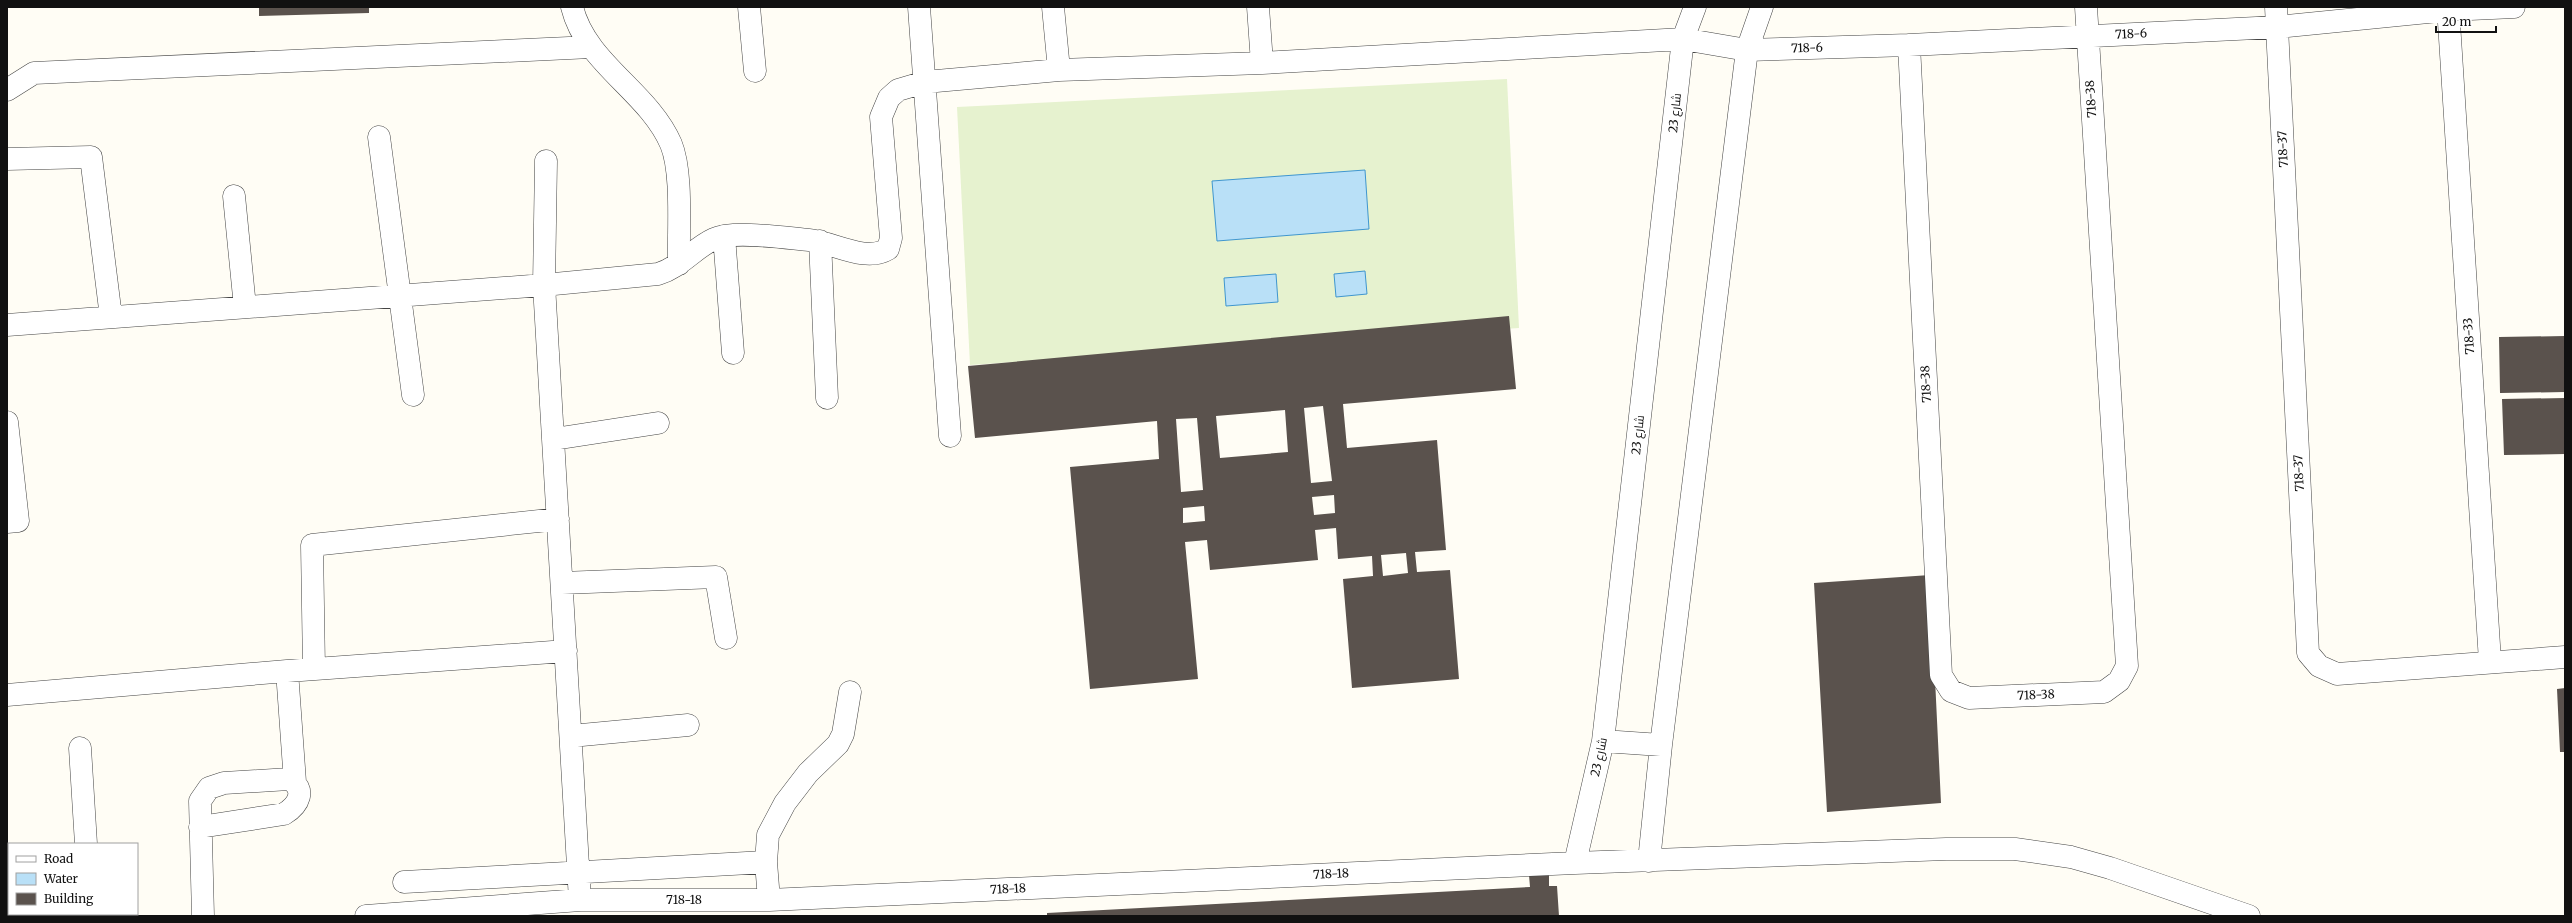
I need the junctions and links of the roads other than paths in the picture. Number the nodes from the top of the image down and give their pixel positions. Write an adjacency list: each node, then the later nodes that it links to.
1 (572, 7): 15 (street)
2 (749, 7): 19 (street)
3 (919, 7): 20 (street)
4 (1053, 7): 18 (street)
5 (1258, 7): 17 (street)
6 (1695, 7): 13 (street, شارع 23)
7 (1762, 7): 16 (street)
8 (2086, 7): 12 (street, 718-38)
9 (2514, 7): 10 (street, 718-6)
10 (2448, 9): 11 (street, 718-6); 47 (street, 718-33)
11 (2276, 17): 12 (street, 718-6); 47 (street, 718-37)
12 (2087, 36): 14 (street, 718-6); 14 (street, 718-38)
13 (1683, 39): 16 (street, 718-6); 17 (street, 718-6); 54 (street, شارع 23)
14 (1909, 45): 16 (street, 718-6)
15 (591, 47): 21 (street); 28 (street)
16 (1747, 50): 55 (street)
17 (1262, 63): 18 (street, 718-6)
18 (1059, 70): 20 (street, 718-6)
19 (755, 71)
20 (925, 82): 27 (street, 718-6); 39 (street)
21 (7, 90)
22 (379, 137): 30 (street)
23 (7, 159): 32 (street)
24 (546, 161): 29 (street)
25 (234, 196): 31 (street)
26 (724, 236): 27 (street, 718-6); 28 (street); 34 (street)
27 (820, 241): 36 (street)
28 (679, 264): 29 (street)
29 (544, 285): 30 (street); 40 (street)
30 (399, 296): 31 (street); 35 (street)
31 (245, 307): 32 (street)
32 (111, 317): 33 (street)
33 (7, 325)
34 (733, 353)
35 (412, 395)
36 (827, 398)
37 (7, 422): 42 (street)
38 (658, 423): 40 (street)
39 (950, 436)
40 (554, 439): 41 (street)
41 (558, 519): 43 (street); 48 (street)
42 (7, 522)
43 (562, 583): 44 (street); 45 (street)
44 (726, 638)
45 (566, 651): 48 (street); 53 (street)
46 (2565, 657): 47 (street, 718-37)
47 (2490, 661)
48 (314, 669): 49 (street)
49 (287, 671): 51 (street); 57 (street)
50 (850, 692): 61 (street)
51 (7, 695)
52 (688, 725): 53 (street)
53 (570, 736): 63 (street)
54 (1603, 741): 55 (street); 62 (street, شارع 23)
55 (1661, 745): 60 (street)
56 (80, 748): 59 (street)
57 (295, 782): 58 (street); 58 (street)
58 (200, 827): 67 (street)
59 (86, 843)
60 (1649, 860): 62 (street, 718-18); 69 (street, 718-18)
61 (766, 862): 63 (street); 66 (street)
62 (1575, 863): 66 (street, 718-18)
63 (578, 872): 64 (street); 65 (street)
64 (404, 882)
65 (580, 900): 66 (street, 718-18); 68 (street, 718-18)
66 (769, 900)
67 (203, 916)
68 (366, 916)
69 (2249, 916)

